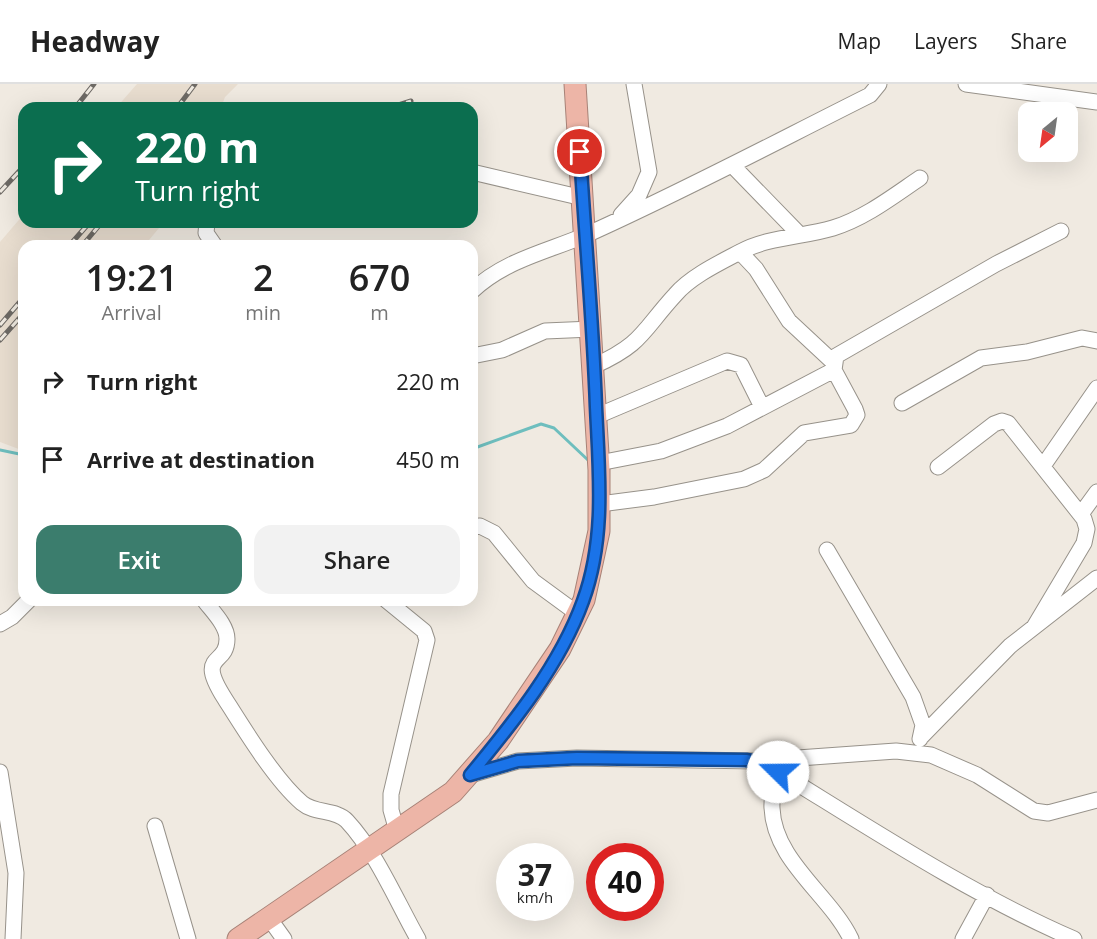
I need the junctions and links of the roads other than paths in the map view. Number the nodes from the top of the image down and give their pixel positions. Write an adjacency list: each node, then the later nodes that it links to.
1 (575, 84): 9 (highway)
2 (634, 84): 10 (street)
3 (879, 84): 6 (street)
4 (966, 84): 5 (street)
5 (1097, 102)
6 (732, 165): 10 (street); 13 (street)
7 (478, 173): 9 (street)
8 (920, 178): 13 (street)
9 (583, 198): 12 (highway)
10 (617, 220): 12 (street)
11 (1061, 231): 20 (street)
12 (585, 235): 15 (street); 16 (highway)
13 (800, 235): 14 (street)
14 (741, 252): 19 (street); 20 (street)
15 (478, 286)
16 (592, 329): 18 (street); 19 (highway)
17 (1097, 341): 22 (street)
18 (478, 355)
19 (594, 366): 24 (highway)
20 (833, 366): 23 (street); 29 (street)
21 (1097, 388): 26 (street)
22 (902, 403)
23 (762, 407): 24 (street); 25 (street)
24 (597, 416): 25 (highway)
25 (599, 463): 29 (highway)
26 (1043, 466): 27 (street); 30 (street)
27 (938, 467)
28 (1097, 492): 30 (street)
29 (600, 504): 37 (highway)
30 (1081, 514): 39 (street)
31 (478, 526): 37 (street)
32 (827, 550): 40 (street)
33 (1097, 578): 39 (street)
34 (23, 606): 38 (street)
35 (208, 606): 49 (street)
36 (393, 606): 48 (street)
37 (578, 614): 45 (highway)
38 (0, 624)
39 (1034, 627): 40 (street)
40 (921, 737): 41 (street)
41 (916, 753): 42 (street); 46 (street)
42 (755, 761): 44 (street); 45 (street)
43 (0, 772): 52 (street)
44 (778, 772): 50 (street); 57 (street)
45 (470, 775): 48 (highway)
46 (1097, 800)
47 (155, 826): 53 (street)
48 (397, 831): 49 (highway)
49 (368, 851): 51 (highway); 56 (street)
50 (987, 895): 58 (street); 59 (street)
51 (269, 918): 54 (highway); 55 (street)
52 (13, 939)
53 (188, 939)
54 (237, 939)
55 (284, 939)
56 (418, 939)
57 (851, 939)
58 (963, 939)
59 (1074, 939)

